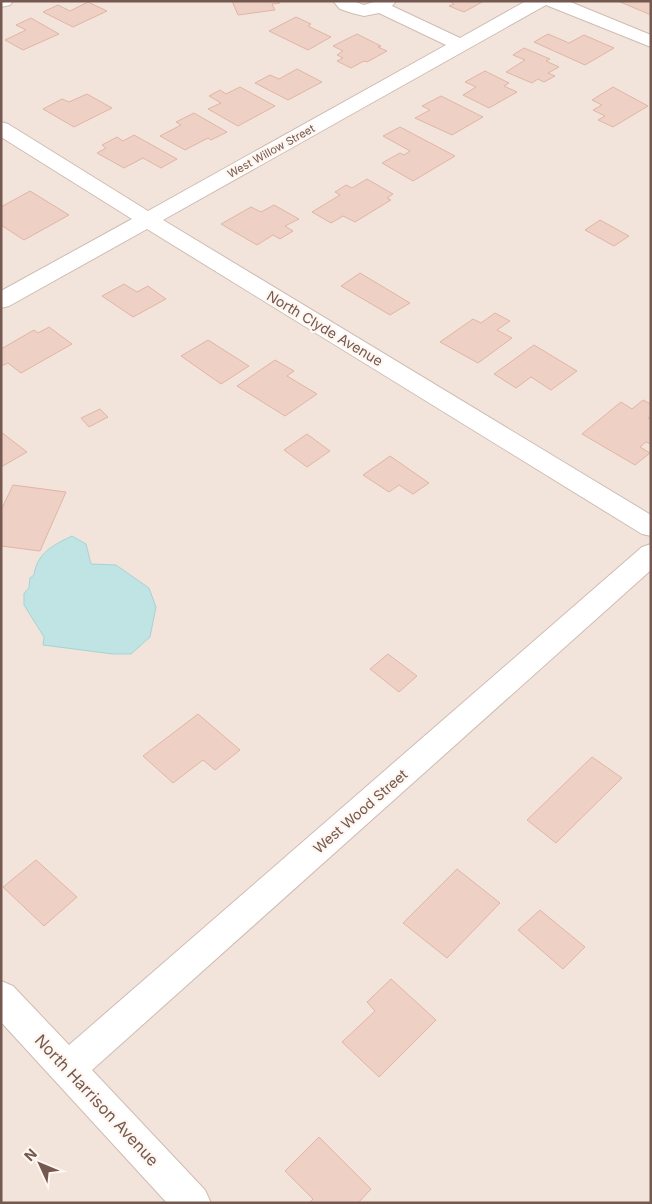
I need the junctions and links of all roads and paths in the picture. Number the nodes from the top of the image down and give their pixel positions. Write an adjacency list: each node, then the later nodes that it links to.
1 (342, 1): 4 (street)
2 (540, 1): 6 (street, West Willow Street)
3 (552, 1): 5 (street)
4 (384, 4): 6 (street)
5 (651, 42)
6 (460, 46): 8 (street, West Willow Street)
7 (1, 128): 8 (street, North Clyde Avenue)
8 (148, 220): 9 (street, West Willow Street); 10 (street, North Clyde Avenue)
9 (1, 301)
10 (651, 527)
11 (651, 554): 13 (street, West Wood Street)
12 (1, 997): 13 (street, North Harrison Avenue)
13 (68, 1068): 14 (street, North Harrison Avenue)
14 (192, 1203)

